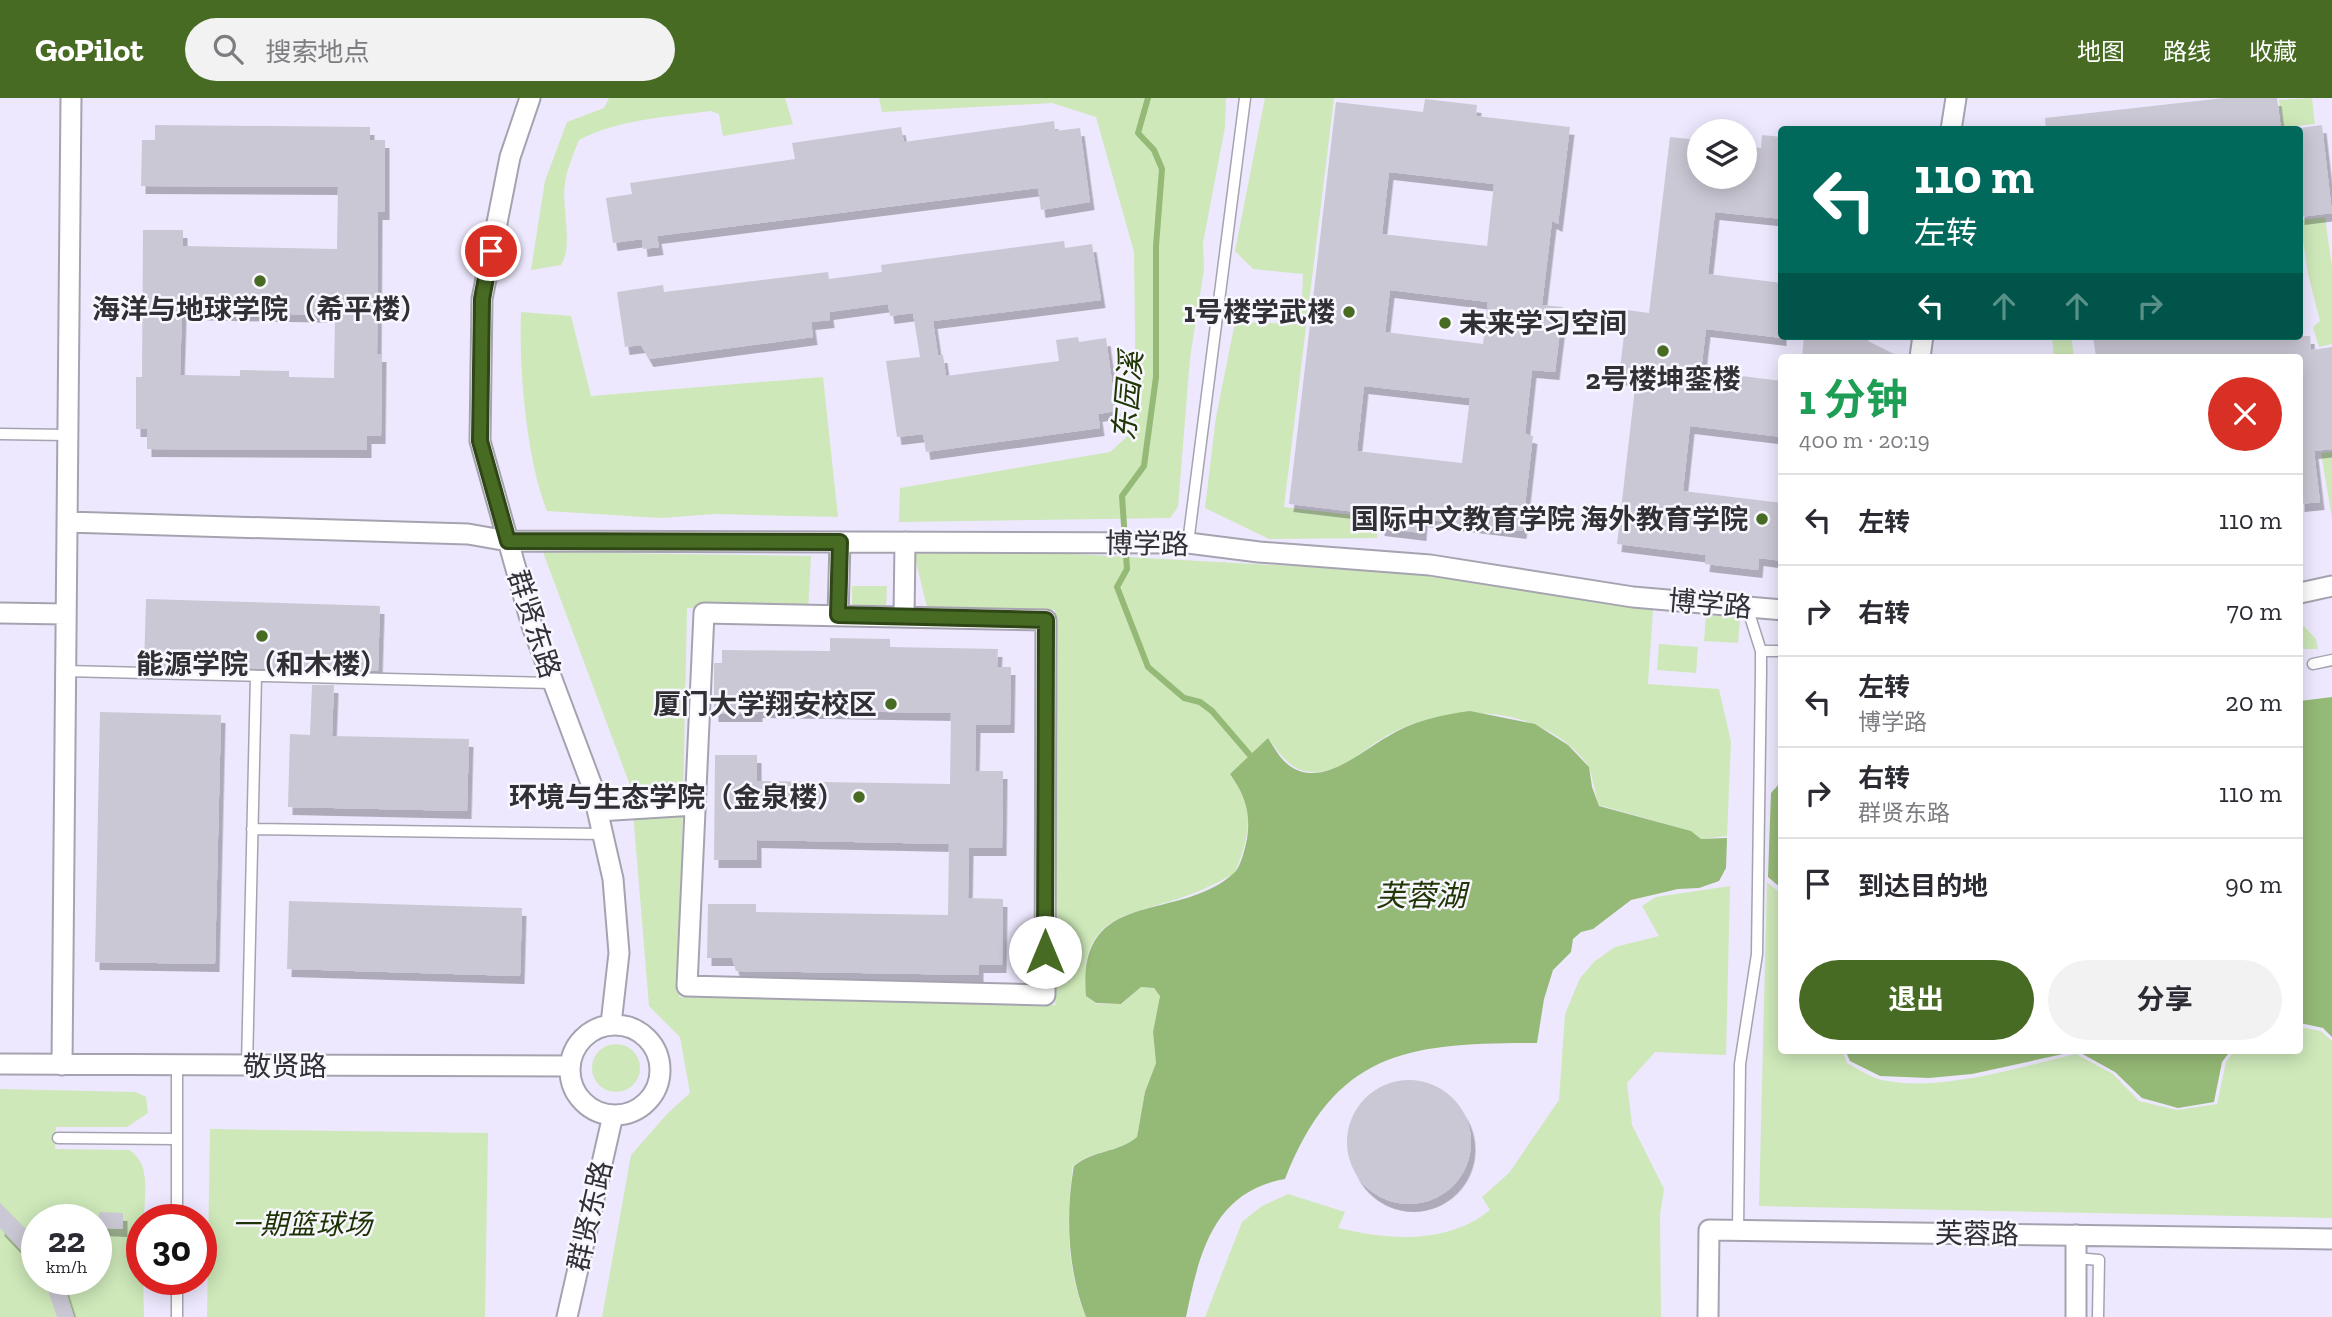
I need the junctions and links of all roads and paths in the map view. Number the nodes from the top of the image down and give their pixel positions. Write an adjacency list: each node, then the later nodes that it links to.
1 (71, 98): 7 (street)
2 (530, 98): 9 (street, 群贤东路)
3 (1245, 98): 12 (lane)
4 (1956, 98): 5 (street)
5 (1952, 126)
6 (0, 433): 7 (lane)
7 (68, 435): 8 (street)
8 (67, 522): 9 (street, 博学路); 18 (street)
9 (508, 541): 10 (street, 博学路); 27 (street, 群贤东路)
10 (840, 542): 11 (street, 博学路); 19 (street)
11 (905, 542): 12 (street, 博学路); 20 (street)
12 (1188, 543): 15 (street, 博学路)
13 (2332, 586): 14 (street)
14 (2303, 592)
15 (1747, 607): 16 (street, 博学路); 21 (lane)
16 (1778, 610)
17 (0, 613): 18 (street)
18 (66, 614): 25 (street)
19 (838, 615): 20 (street); 28 (street)
20 (904, 617): 28 (street)
21 (1761, 650): 22 (lane); 42 (lane)
22 (1778, 651)
23 (2332, 660): 24 (lane)
24 (2313, 664)
25 (65, 671): 26 (lane); 34 (street)
26 (256, 676): 27 (lane); 30 (lane)
27 (554, 683): 29 (street, 群贤东路)
28 (695, 805): 29 (street)
29 (598, 811): 31 (street, 群贤东路)
30 (252, 829): 31 (lane); 36 (lane)
31 (603, 834): 32 (street, 群贤东路)
32 (611, 1024): 37 (street); 38 (street)
33 (0, 1064): 34 (street, 敬贤路)
34 (62, 1065): 35 (street, 敬贤路)
35 (177, 1066): 36 (street, 敬贤路); 40 (lane)
36 (247, 1066): 37 (street, 敬贤路)
37 (569, 1066): 38 (street)
38 (613, 1115): 48 (street, 群贤东路)
39 (58, 1138): 40 (lane)
40 (177, 1139): 41 (lane)
41 (177, 1204)
42 (1738, 1230): 43 (street, 芙蓉路); 49 (street, 芙蓉路)
43 (2076, 1235): 44 (street, 芙蓉路); 45 (street)
44 (2332, 1239)
45 (2076, 1258): 50 (street); 51 (lane)
46 (177, 1295): 47 (lane)
47 (177, 1317)
48 (567, 1317)
49 (1708, 1317)
50 (2076, 1317)
51 (2098, 1317)

